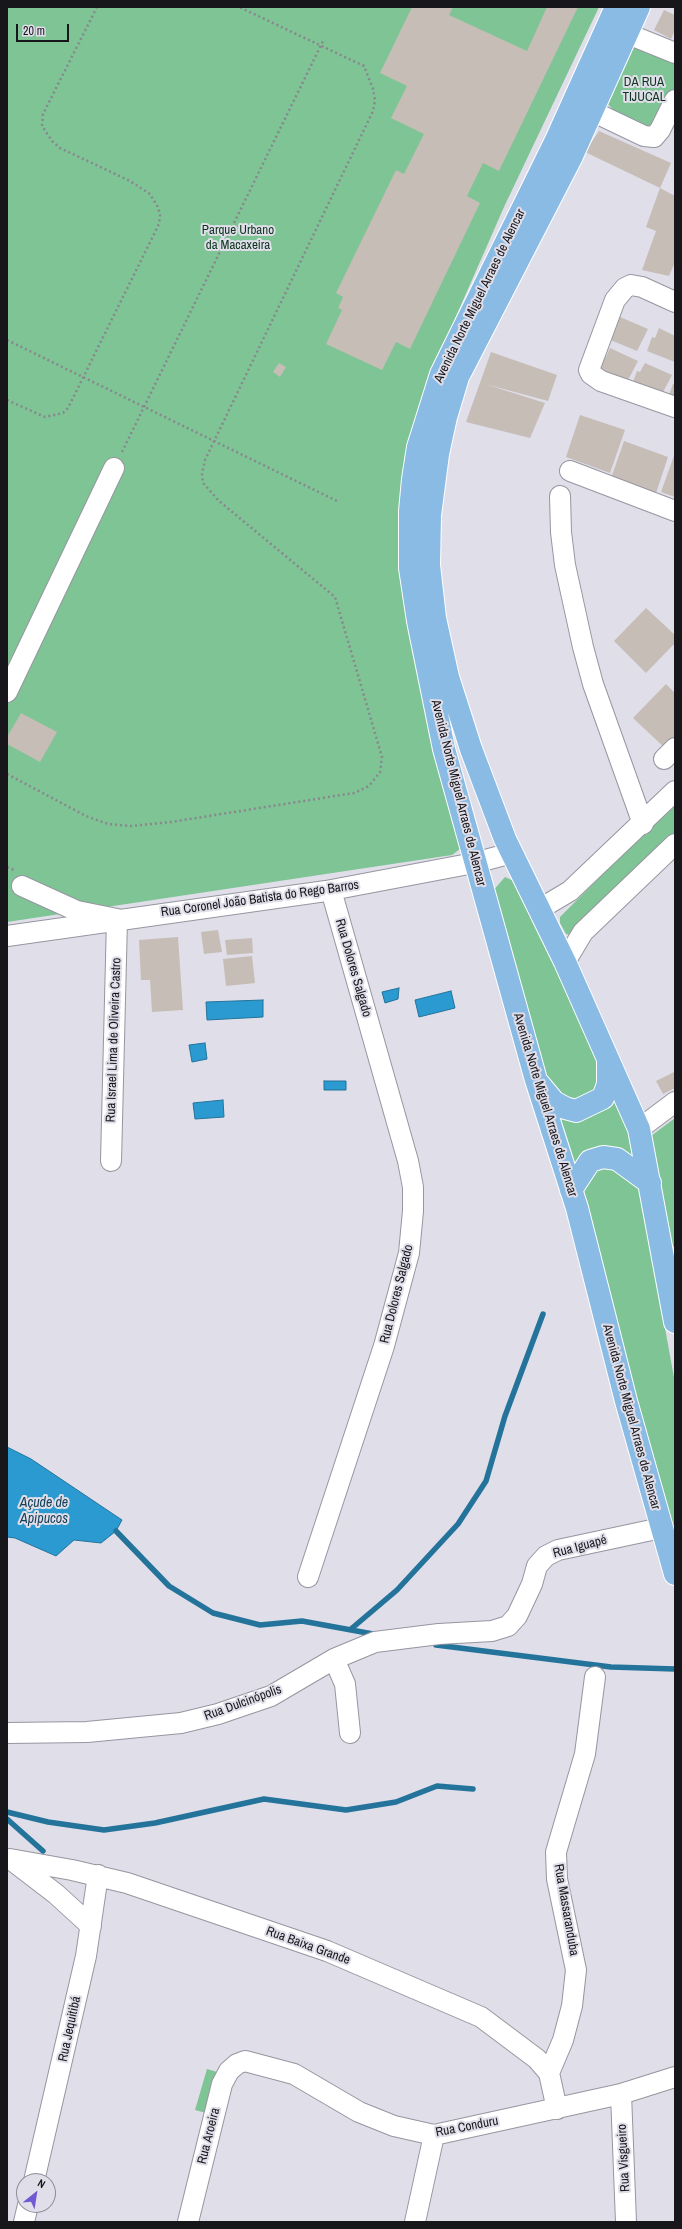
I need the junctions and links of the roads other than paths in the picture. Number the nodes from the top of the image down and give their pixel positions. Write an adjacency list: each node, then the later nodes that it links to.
1 (616, 7): 6 (main road, Avenida Norte Miguel Arraes de Alencar)
2 (639, 7): 3 (main road, Avenida Norte Miguel Arraes de Alencar)
3 (628, 34): 4 (street); 7 (main road, Avenida Norte Miguel Arraes de Alencar)
4 (675, 53)
5 (675, 100): 7 (street)
6 (572, 102): 7 (street); 19 (main road, Avenida Norte Miguel Arraes de Alencar)
7 (592, 113): 18 (main road, Avenida Norte Miguel Arraes de Alencar)
8 (675, 302): 9 (street)
9 (675, 407)
10 (114, 468): 14 (street)
11 (570, 471): 13 (street)
12 (560, 496): 16 (street)
13 (675, 511)
14 (7, 692)
15 (675, 791): 16 (street)
16 (643, 824): 22 (street)
17 (675, 844): 25 (street)
18 (512, 853): 19 (street, Rua Coronel João Batista do Rego Barros); 22 (main road, Avenida Norte Miguel Arraes de Alencar)
19 (474, 863): 21 (street, Rua Coronel João Batista do Rego Barros); 27 (main road, Avenida Norte Miguel Arraes de Alencar)
20 (22, 886): 23 (street)
21 (331, 890): 23 (street, Rua Coronel João Batista do Rego Barros); 36 (street, Rua Dolores Salgado)
22 (538, 910): 25 (main road, Avenida Norte Miguel Arraes de Alencar)
23 (117, 919): 24 (street, Rua Coronel João Batista do Rego Barros); 30 (street, Rua Israel Lima de Oliveira Castro)
24 (7, 936)
25 (565, 962): 26 (main road, Avenida Norte Miguel Arraes de Alencar)
26 (608, 1060): 27 (main road); 29 (main road, Avenida Norte Miguel Arraes de Alencar)
27 (536, 1080): 32 (main road, Avenida Norte Miguel Arraes de Alencar)
28 (675, 1102): 29 (street)
29 (639, 1129): 31 (main road, Avenida Norte Miguel Arraes de Alencar)
30 (111, 1162)
31 (650, 1183): 32 (main road); 33 (main road, Avenida Norte Miguel Arraes de Alencar)
32 (571, 1190): 34 (main road, Avenida Norte Miguel Arraes de Alencar)
33 (675, 1322)
34 (661, 1528): 35 (main road, Avenida Norte Miguel Arraes de Alencar); 37 (street, Rua Iguapé)
35 (675, 1574)
36 (308, 1577)
37 (492, 1631): 38 (street, Rua Dulcinópolis)
38 (334, 1659): 40 (street, Rua Dulcinópolis); 41 (street)
39 (595, 1677): 46 (street, Rua Massaranduba)
40 (7, 1733)
41 (350, 1733)
42 (8, 1858): 43 (street, Rua Baixa Grande); 44 (street)
43 (98, 1875): 44 (street, Rua Jequitibá); 46 (street, Rua Baixa Grande)
44 (91, 1926): 51 (street, Rua Jequitibá)
45 (245, 2061): 50 (street, Rua Conduru); 52 (street, Rua Aroeira)
46 (549, 2073): 49 (street, Rua Baixa Grande)
47 (675, 2077): 48 (street, Rua Conduru)
48 (621, 2094): 49 (street, Rua Conduru); 54 (street, Rua Visgueiro)
49 (557, 2109): 50 (street, Rua Conduru)
50 (434, 2135): 53 (street)
51 (36, 2173)
52 (188, 2222)
53 (415, 2222)
54 (626, 2222)

